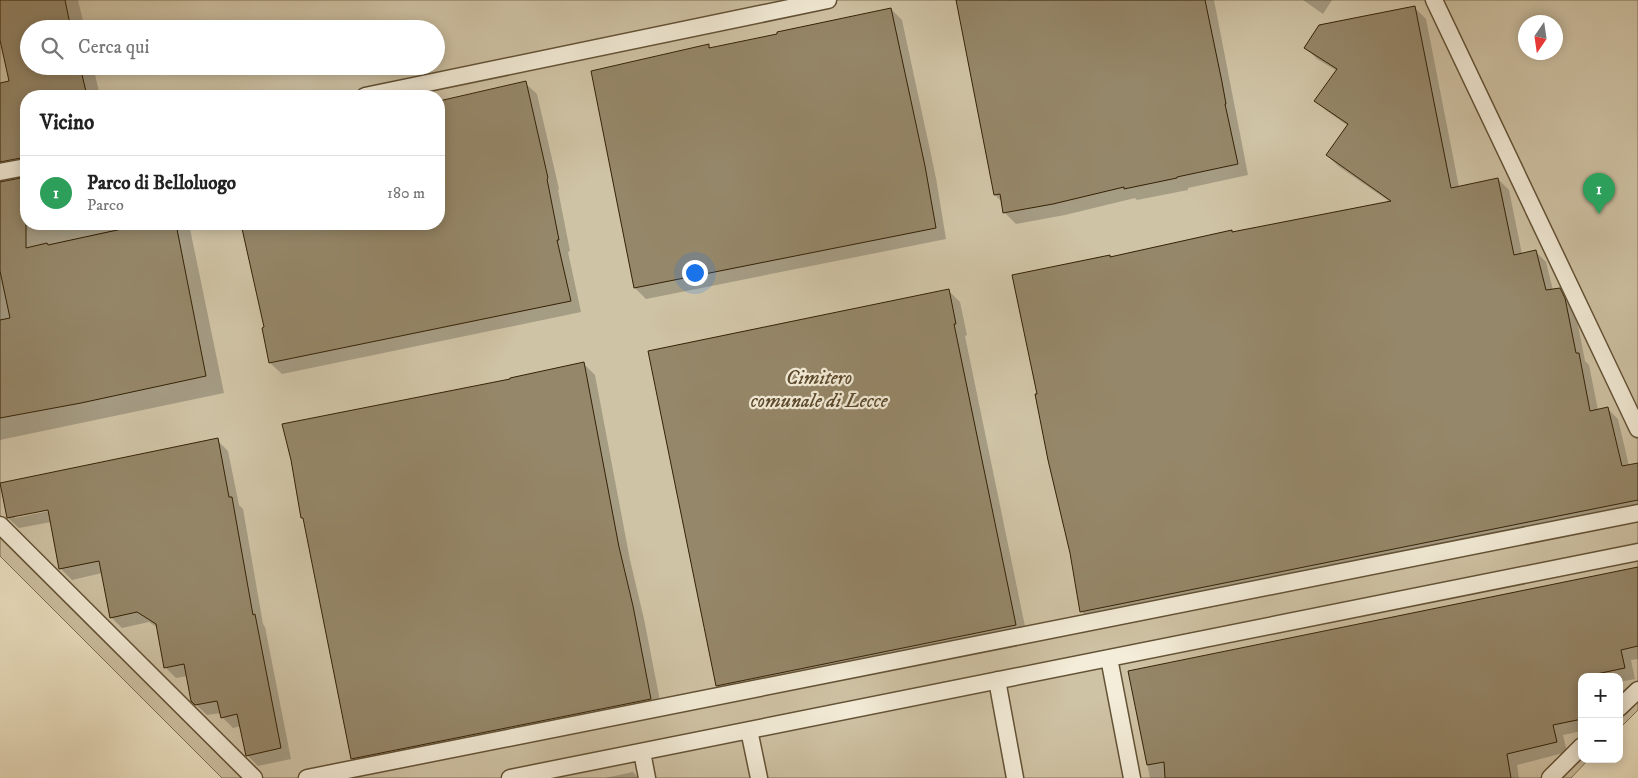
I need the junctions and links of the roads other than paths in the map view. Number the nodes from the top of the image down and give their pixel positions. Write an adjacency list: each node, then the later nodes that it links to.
1 (828, 0): 3 (lane)
2 (1434, 0): 6 (lane)
3 (394, 90)
4 (20, 168): 5 (lane)
5 (0, 172)
6 (1638, 429)
7 (1638, 512): 18 (lane)
8 (0, 525): 17 (lane)
9 (1638, 552): 10 (lane)
10 (1109, 658): 11 (lane); 23 (lane)
11 (997, 680): 14 (lane); 22 (lane)
12 (1638, 690): 13 (lane)
13 (1623, 704)
14 (749, 730): 16 (lane); 21 (lane)
15 (1578, 750): 24 (lane)
16 (642, 752): 19 (lane); 20 (lane)
17 (254, 778)
18 (307, 778)
19 (510, 778)
20 (647, 778)
21 (759, 778)
22 (1015, 778)
23 (1132, 778)
24 (1550, 778)

